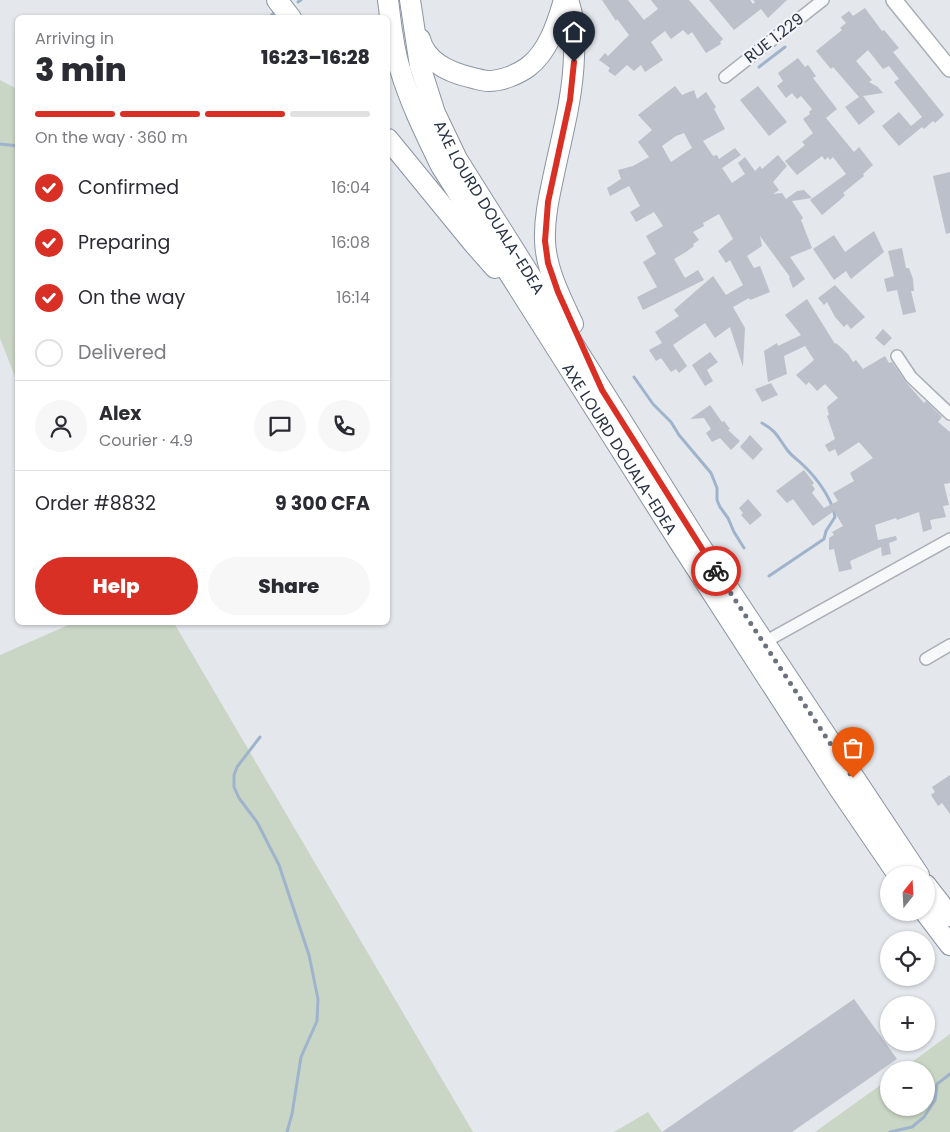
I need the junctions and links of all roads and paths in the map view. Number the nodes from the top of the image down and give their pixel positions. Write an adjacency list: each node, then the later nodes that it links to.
1 (277, 0): 8 (highway)
2 (388, 0): 12 (highway, AXE LOURD DOUALA-EDEA)
3 (564, 0): 7 (highway)
4 (568, 0): 14 (highway)
5 (823, 0): 10 (street, RUE 1.229)
6 (894, 0): 9 (main road)
7 (411, 5): 14 (highway, AXE LOURD DOUALA-EDEA)
8 (289, 15)
9 (950, 70)
10 (725, 77)
11 (390, 140): 12 (highway)
12 (532, 310): 20 (highway, AXE LOURD DOUALA-EDEA)
13 (897, 356): 15 (street)
14 (602, 390): 17 (highway, AXE LOURD DOUALA-EDEA)
15 (950, 414)
16 (950, 539): 17 (street)
17 (764, 643): 21 (highway, AXE LOURD DOUALA-EDEA)
18 (950, 645): 19 (street)
19 (926, 659)
20 (892, 866)
21 (913, 866)
22 (935, 897): 23 (highway)
23 (950, 916)
24 (932, 921): 25 (highway)
25 (950, 946)

